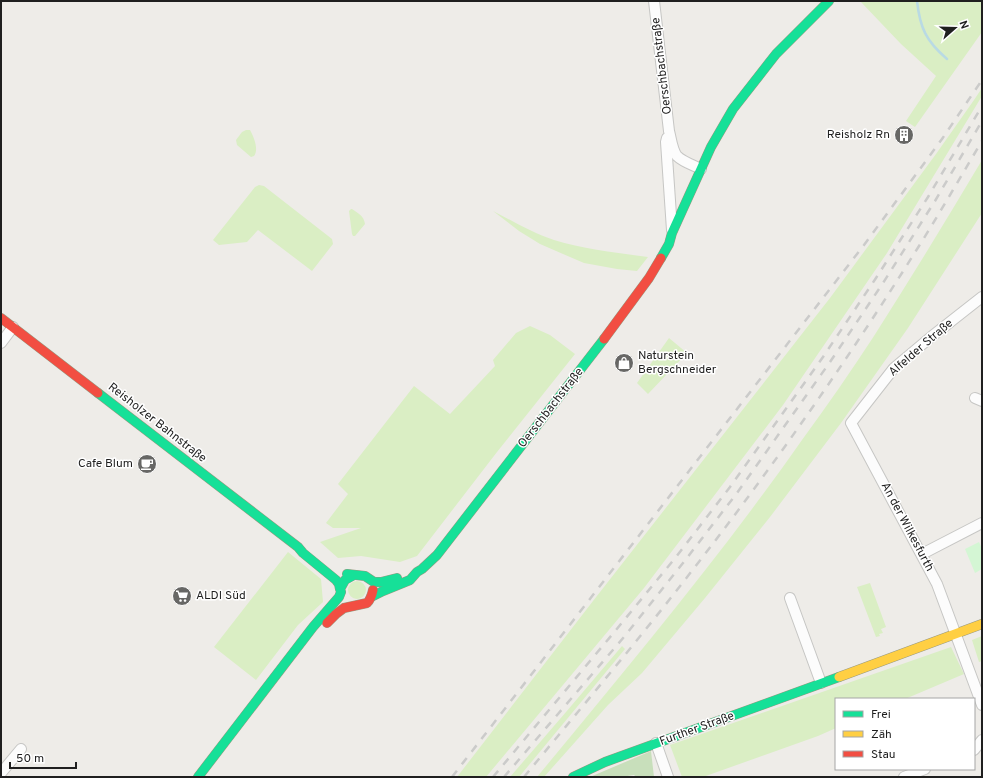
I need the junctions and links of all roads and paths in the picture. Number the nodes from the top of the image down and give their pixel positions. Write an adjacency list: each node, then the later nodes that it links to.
1 (654, 1): 3 (street, Oerschbachstraße)
2 (829, 1): 4 (main road, Oerschbachstraße)
3 (669, 131): 4 (street, Oerschbachstraße); 5 (street, Oerschbachstraße)
4 (701, 169): 5 (main road, Oerschbachstraße)
5 (672, 233): 14 (main road, Oerschbachstraße)
6 (982, 297): 10 (street, Alfelder Straße)
7 (1, 318): 8 (main road, Reisholzer Bahnstraße)
8 (13, 327): 9 (street); 12 (main road, Reisholzer Bahnstraße)
9 (1, 343)
10 (851, 423): 13 (street, An der Wilkesfurth)
11 (982, 523): 13 (street)
12 (298, 547): 15 (main road, Reisholzer Bahnstraße); 17 (main road, Reisholzer Bahnstraße)
13 (922, 554): 22 (street, An der Wilkesfurth)
14 (417, 572): 16 (main road, Oerschbachstraße); 18 (main road, Oerschbachstraße)
15 (354, 575): 16 (main road, Reisholzer Bahnstraße); 17 (main road)
16 (368, 578): 18 (main road)
17 (341, 591): 20 (main road, Reisholzer Bahnstraße); 23 (main road)
18 (371, 598): 20 (main road)
19 (790, 598): 24 (street)
20 (353, 606): 23 (main road)
21 (982, 624): 22 (main road, Further Straße)
22 (956, 634): 24 (main road, Further Straße); 25 (street, An der Wilkesfurth)
23 (300, 645): 32 (main road)
24 (821, 683): 27 (main road, Further Straße)
25 (982, 705)
26 (982, 740): 29 (street)
27 (656, 743): 33 (main road, Further Straße); 34 (street)
28 (21, 749): 31 (street)
29 (975, 749)
30 (922, 770): 35 (street)
31 (1, 773)
32 (198, 777)
33 (573, 777)
34 (668, 777)
35 (904, 777)

